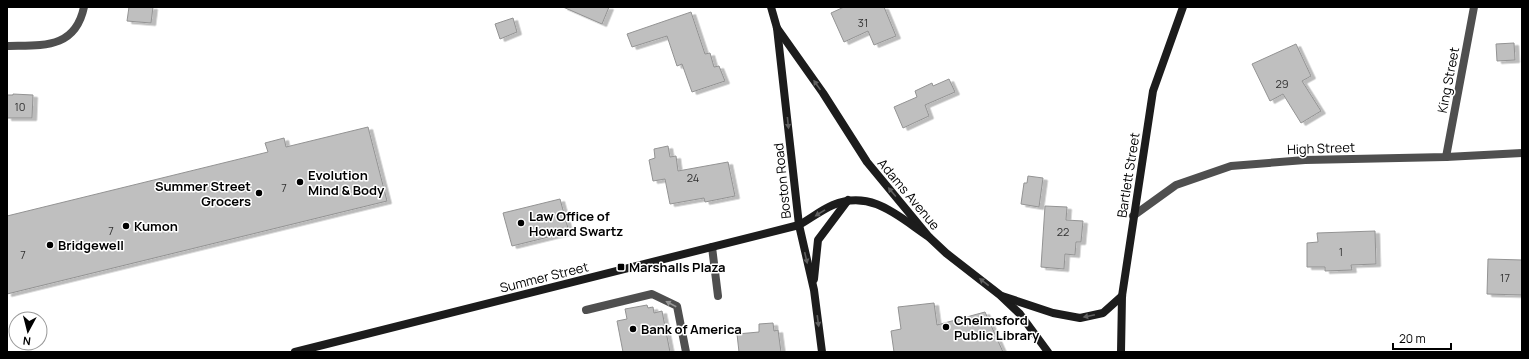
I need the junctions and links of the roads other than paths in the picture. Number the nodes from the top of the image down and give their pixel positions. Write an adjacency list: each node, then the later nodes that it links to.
1 (84, 7): 6 (street)
2 (771, 7): 5 (main road, Boston Road)
3 (1183, 7): 10 (main road, Bartlett Street)
4 (1474, 7): 8 (street, King Street)
5 (778, 28): 11 (main road, Boston Road, one-way to 11); 12 (main road, Adams Avenue, one-way to 5)
6 (7, 46)
7 (1522, 153): 8 (street, High Street)
8 (1446, 157): 10 (street, High Street)
9 (848, 200): 11 (main road, Summer Street, one-way to 11); 12 (main road); 14 (main road)
10 (1133, 216): 17 (main road, Bartlett Street)
11 (799, 225): 13 (main road, Summer Street); 14 (main road, Boston Road, one-way to 14)
12 (929, 237): 15 (main road, Adams Avenue, one-way to 12)
13 (712, 247): 16 (street); 19 (main road, Summer Street)
14 (814, 290): 21 (main road, Boston Road, one-way to 21)
15 (1000, 295): 17 (main road, one-way to 15); 22 (main road, Adams Avenue)
16 (718, 296)
17 (1122, 296): 23 (main road, Bartlett Street)
18 (586, 310): 20 (street, one-way to 18)
19 (295, 352)
20 (686, 352)
21 (822, 352)
22 (1048, 352)
23 (1121, 352)

